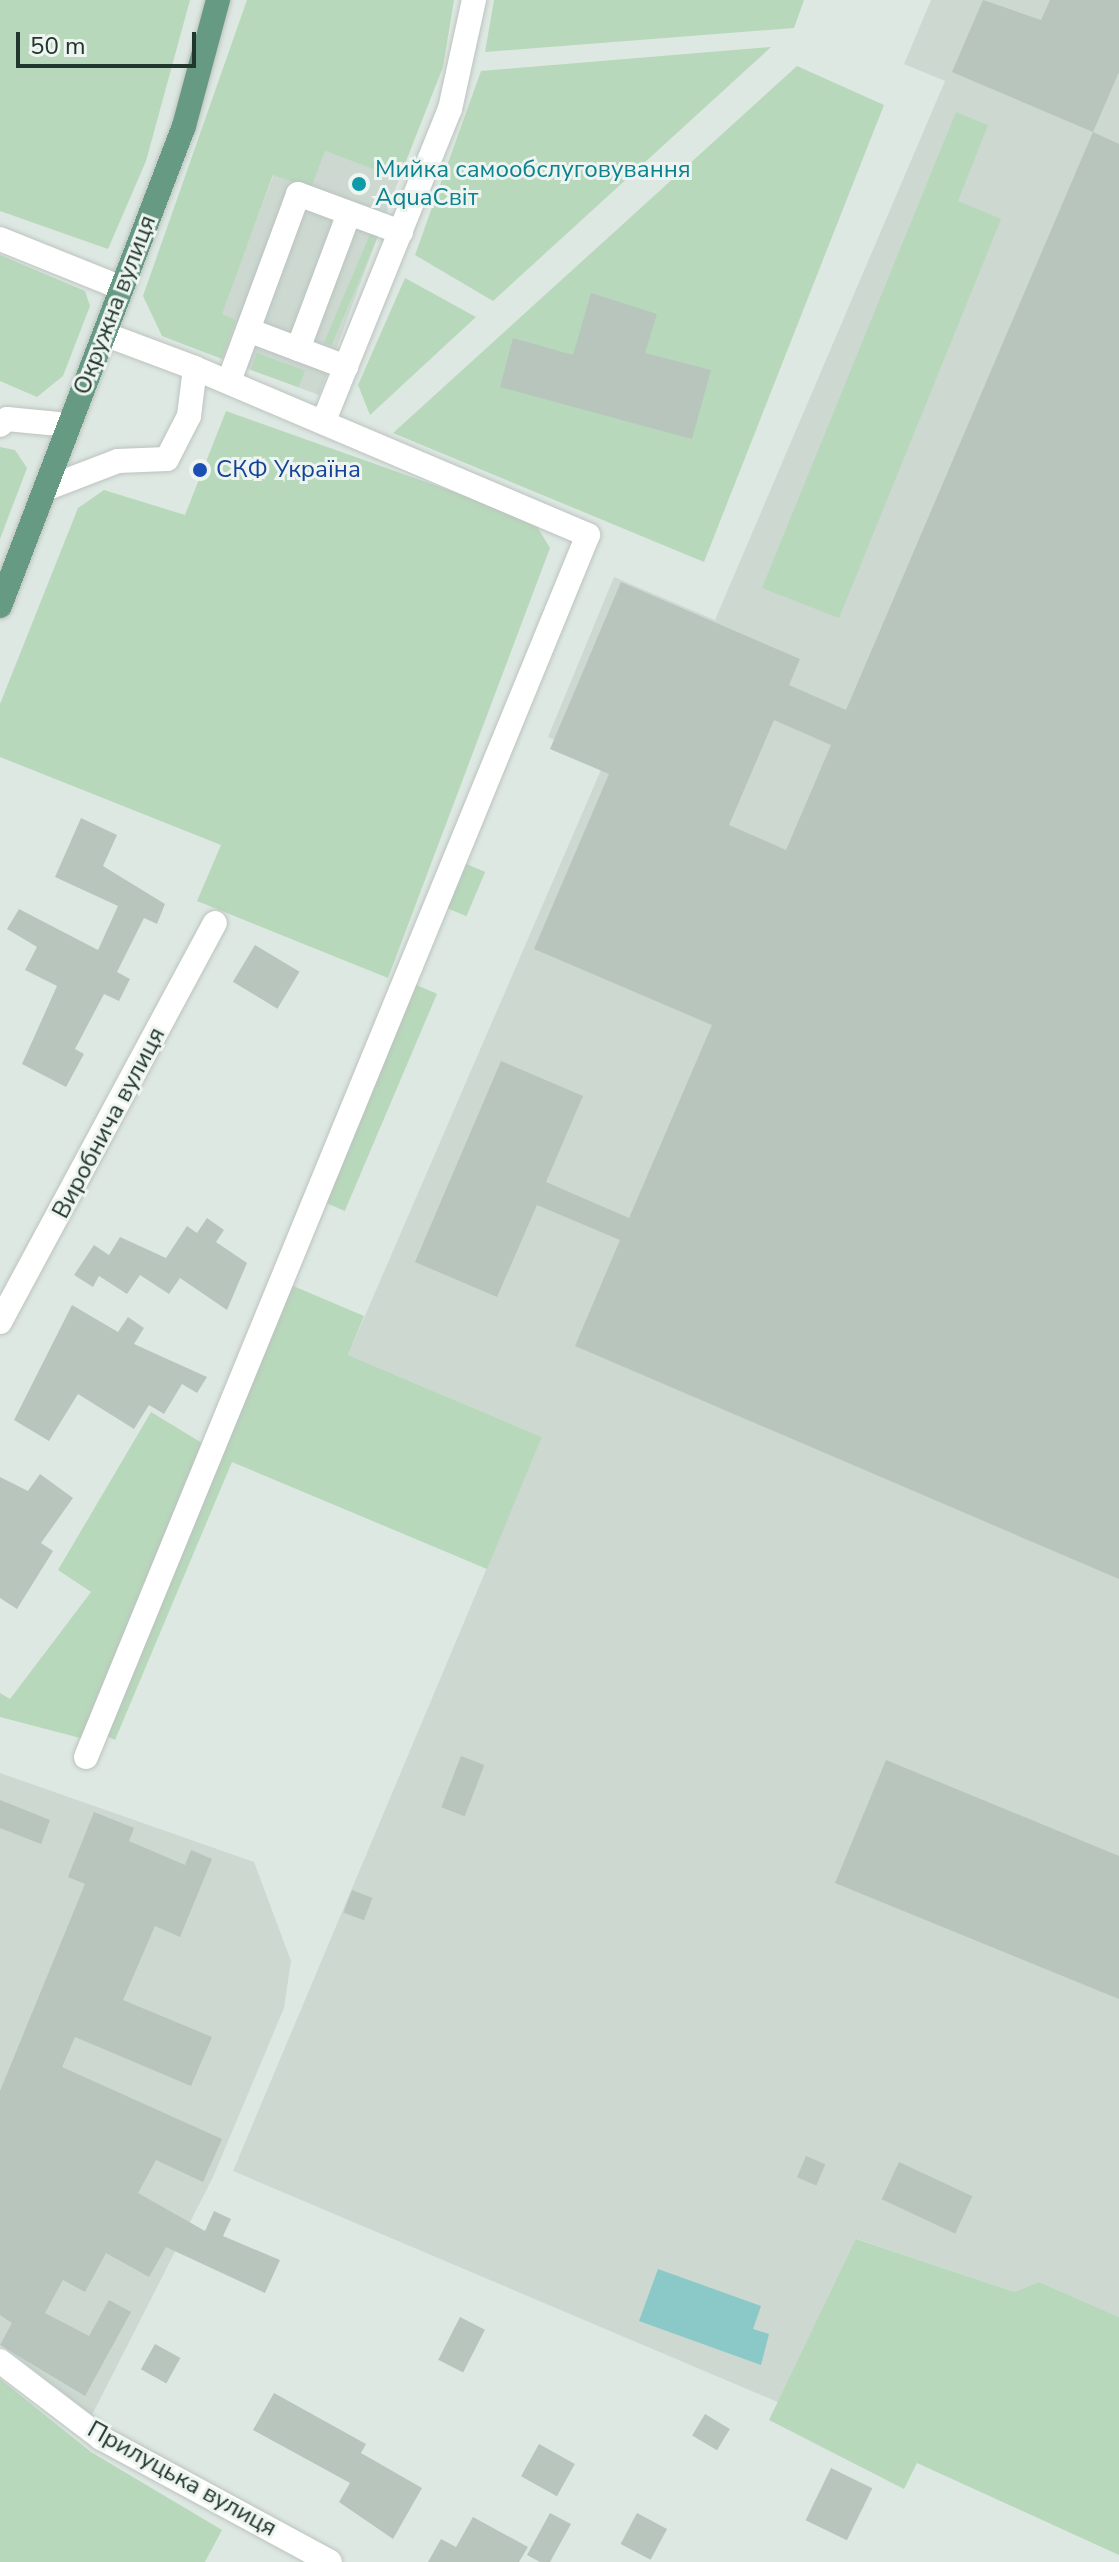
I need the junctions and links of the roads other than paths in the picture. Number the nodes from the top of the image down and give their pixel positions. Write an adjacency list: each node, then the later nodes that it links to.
1 (218, 0): 6 (main road, Окружна вулиця)
2 (474, 0): 4 (street)
3 (349, 213): 4 (street); 7 (street); 9 (street)
4 (401, 232): 10 (street)
5 (0, 239): 6 (street)
6 (122, 288): 8 (main road, Окружна вулиця)
7 (248, 330): 9 (street); 12 (street)
8 (104, 334): 11 (street); 15 (main road, Окружна вулиця)
9 (298, 349): 10 (street)
10 (346, 367): 13 (street)
11 (195, 368): 12 (street); 16 (street)
12 (229, 381): 13 (street)
13 (325, 418): 20 (street)
14 (0, 425): 15 (street)
15 (69, 425): 16 (main road, Окружна вулиця)
16 (45, 489): 17 (main road, Окружна вулиця)
17 (0, 606)
18 (215, 923): 19 (street, Виробнича вулиця)
19 (0, 1322)
20 (86, 1757)
21 (0, 2361): 22 (street, Прилуцька вулиця)
22 (330, 2562)

